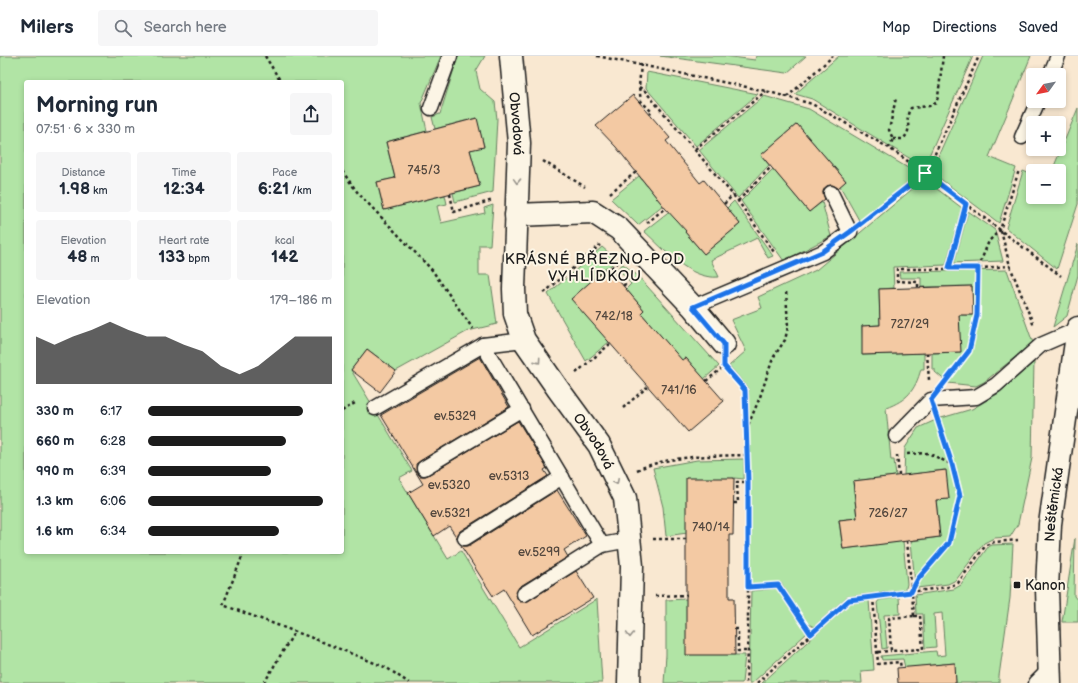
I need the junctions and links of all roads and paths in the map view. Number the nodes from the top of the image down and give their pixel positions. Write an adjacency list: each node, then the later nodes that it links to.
1 (265, 56): 11 (path)
2 (450, 56): 16 (lane)
3 (511, 56): 21 (street, Obvodová)
4 (597, 56): 9 (path)
5 (833, 56): 14 (path)
6 (943, 56): 20 (path)
7 (979, 56): 27 (path)
8 (1058, 56): 10 (lane)
9 (641, 64): 12 (path); 13 (path)
10 (1053, 68)
11 (280, 80)
12 (639, 87): 18 (path); 23 (path)
13 (766, 91): 14 (path); 23 (path)
14 (787, 97): 22 (path)
15 (896, 98): 20 (path)
16 (431, 108)
17 (1035, 108): 19 (lane)
18 (650, 114)
19 (1022, 136)
20 (893, 139): 22 (path)
21 (519, 147): 29 (path); 39 (street, Obvodová, one-way to 39)
22 (889, 148): 27 (path)
23 (695, 149): 33 (path)
24 (771, 167): 35 (path)
25 (1019, 170): 42 (path)
26 (636, 172): 32 (path)
27 (925, 173): 37 (path); 43 (path)
28 (344, 174): 58 (path)
29 (590, 190)
30 (831, 193): 43 (lane)
31 (450, 194): 34 (path)
32 (609, 194)
33 (733, 196): 35 (path); 36 (path)
34 (493, 200)
35 (738, 201): 48 (path)
36 (724, 204)
37 (966, 204): 42 (path); 46 (path)
38 (665, 208): 40 (path)
39 (516, 215): 41 (street); 55 (street, Obvodová)
40 (653, 218)
41 (619, 229): 52 (path); 53 (street)
42 (1000, 230): 44 (path); 47 (path); 49 (path)
43 (850, 232): 48 (lane)
44 (1010, 266): 47 (path); 59 (path)
45 (611, 268): 50 (path)
46 (949, 268): 47 (path); 51 (path)
47 (978, 268): 65 (path)
48 (785, 269): 53 (lane); 69 (path)
49 (1061, 276)
50 (623, 286)
51 (918, 287)
52 (544, 293)
53 (693, 307): 57 (street)
54 (1078, 329): 59 (lane); 103 (street, Neštěmická)
55 (524, 340): 58 (lane); 84 (street, Obvodová, one-way to 84)
56 (610, 344): 61 (path)
57 (724, 344)
58 (483, 345): 66 (lane); 68 (lane)
59 (1041, 345): 65 (lane)
60 (927, 353): 62 (path)
61 (585, 365)
62 (928, 369)
63 (706, 381): 69 (path)
64 (647, 387): 67 (path)
65 (931, 400): 70 (lane); 75 (path)
66 (375, 408)
67 (623, 408)
68 (522, 409): 76 (lane); 78 (lane)
69 (746, 430): 72 (path)
70 (896, 436)
71 (905, 454): 75 (path)
72 (746, 455): 74 (path); 79 (path)
73 (898, 459): 77 (path)
74 (649, 464)
75 (952, 464): 90 (path)
76 (424, 468)
77 (899, 475)
78 (562, 477): 81 (lane); 87 (lane)
79 (748, 482): 80 (path); 89 (path)
80 (734, 503)
81 (465, 538)
82 (663, 538): 83 (path)
83 (686, 539)
84 (629, 540): 87 (lane); 106 (street, Obvodová, one-way to 106)
85 (1018, 540): 90 (path)
86 (907, 541): 90 (path)
87 (602, 545): 91 (lane)
88 (243, 554): 97 (path)
89 (748, 587): 98 (path); 99 (path)
90 (911, 592): 94 (path); 95 (path)
91 (524, 594)
92 (663, 596): 93 (path)
93 (687, 596)
94 (873, 597): 98 (path); 101 (path)
95 (914, 616): 100 (path); 100 (path)
96 (735, 629): 99 (path)
97 (295, 631): 104 (path); 105 (path)
98 (811, 634): 108 (path)
99 (748, 651): 107 (path)
100 (891, 651): 101 (path)
101 (878, 652): 102 (path)
102 (901, 668)
103 (1045, 678)
104 (264, 683)
105 (409, 683)
106 (629, 683)
107 (746, 683)
108 (757, 683)

